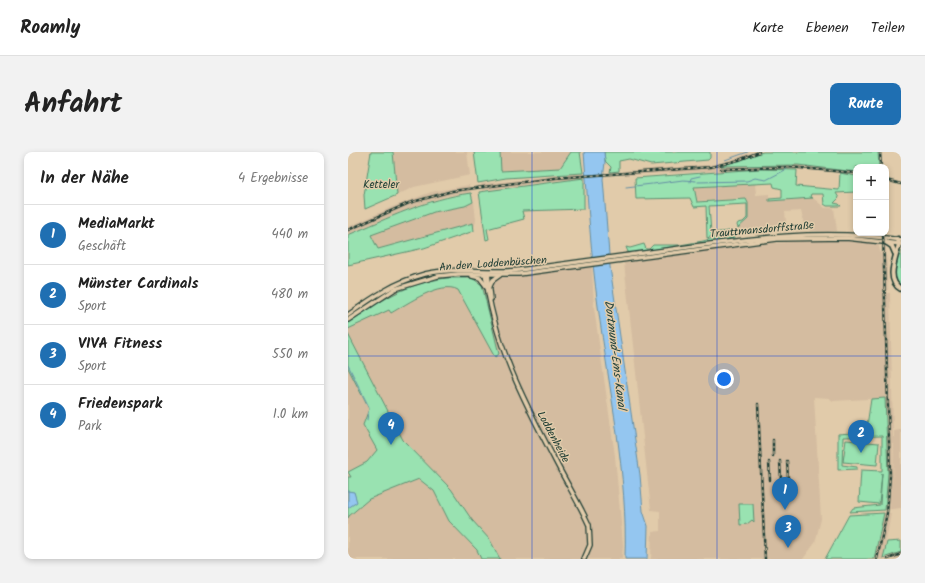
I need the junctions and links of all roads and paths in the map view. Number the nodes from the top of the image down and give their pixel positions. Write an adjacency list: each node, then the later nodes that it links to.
1 (886, 242): 2 (main road, Trauttmansdorffstraße); 4 (main road); 5 (main road, Trauttmansdorffstraße)
2 (899, 242): 4 (main road); 5 (main road, Trauttmansdorffstraße)
3 (901, 250): 4 (main road)
4 (896, 255): 11 (main road)
5 (626, 258): 6 (main road, An den Loddenbüschen)
6 (590, 262): 7 (main road, An den Loddenbüschen); 9 (main road, An den Loddenbüschen)
7 (486, 272): 8 (main road, An den Loddenbüschen); 9 (main road, An den Loddenbüschen); 10 (main road, Loddenheide); 12 (main road, An den Loddenbüschen)
8 (458, 274): 10 (main road); 13 (main road, An den Loddenbüschen)
9 (503, 274): 10 (main road)
10 (488, 286): 14 (main road, Loddenheide)
11 (900, 288)
12 (348, 315)
13 (348, 320)
14 (584, 559)

